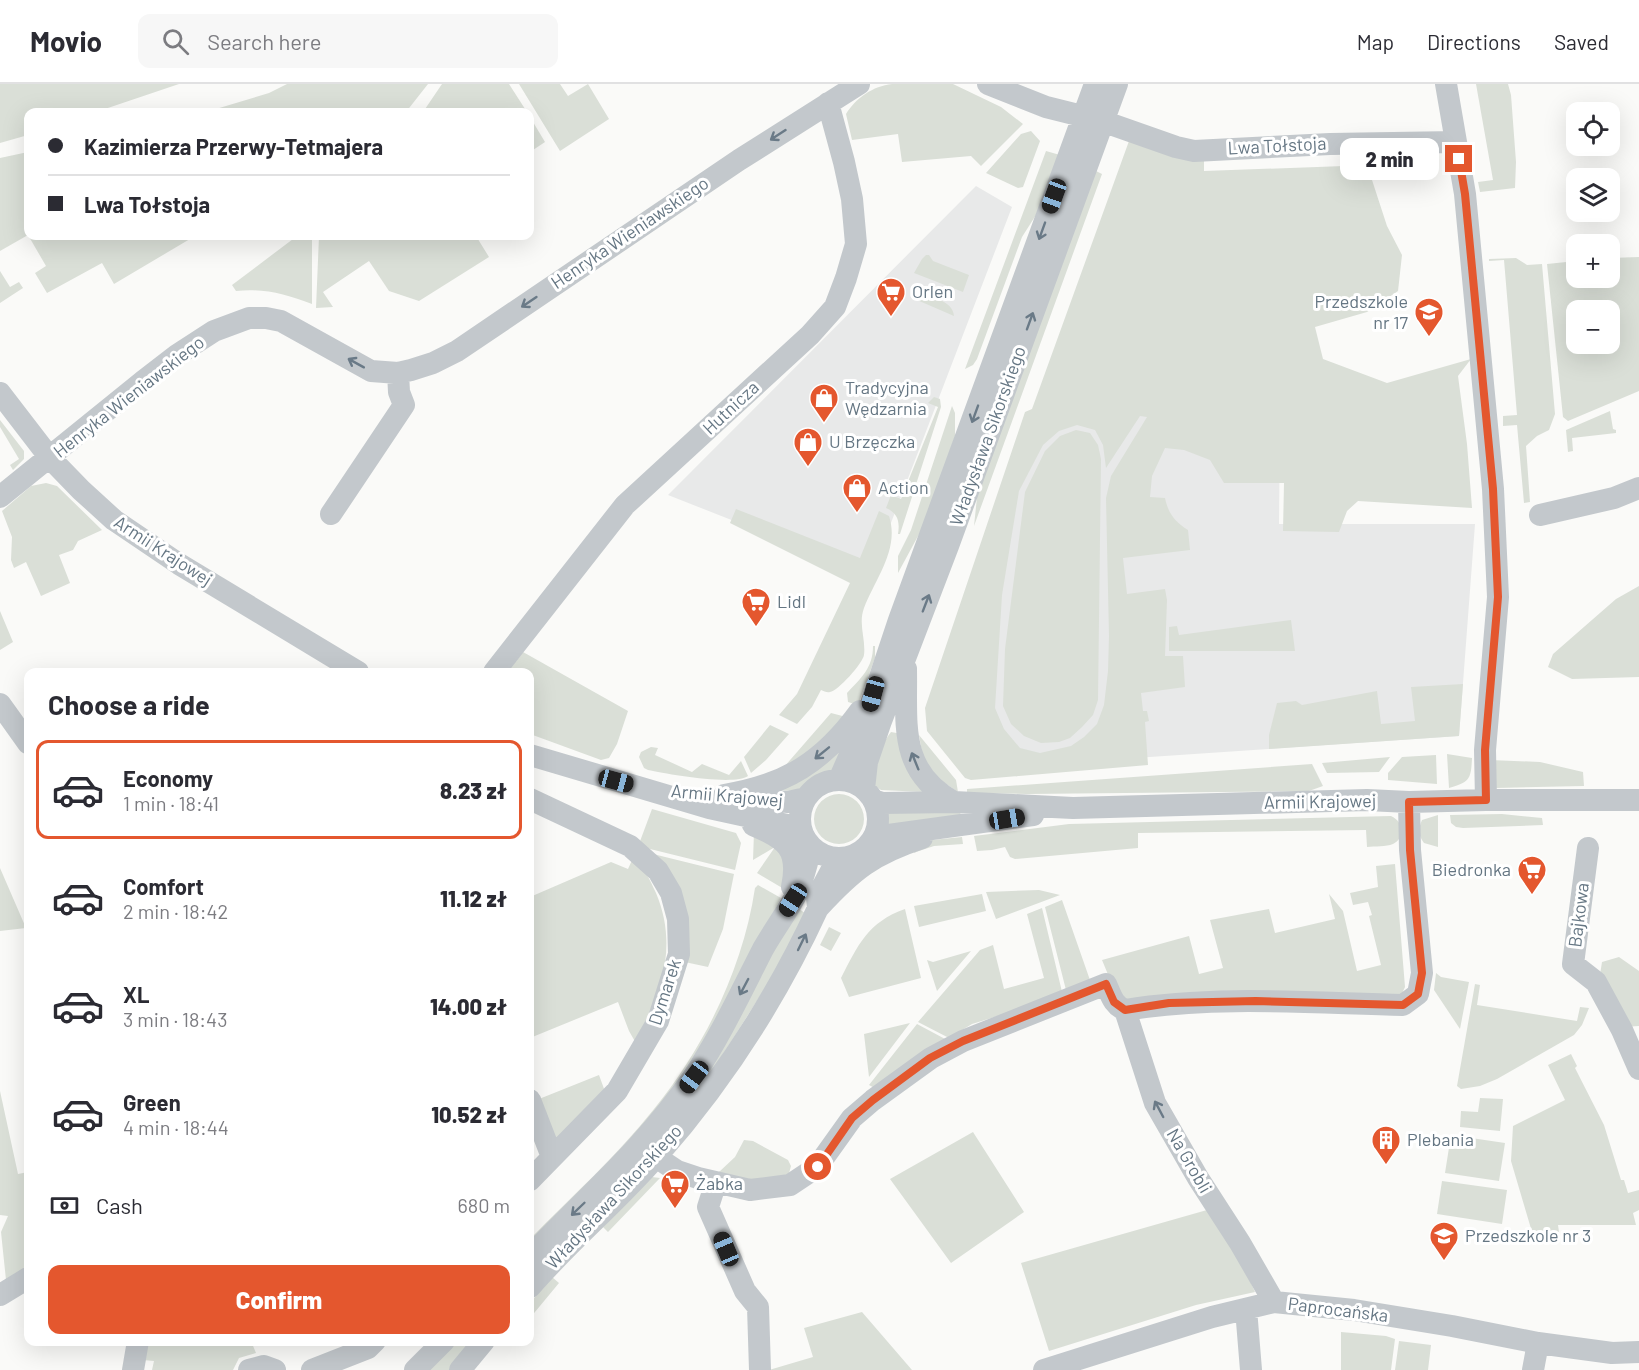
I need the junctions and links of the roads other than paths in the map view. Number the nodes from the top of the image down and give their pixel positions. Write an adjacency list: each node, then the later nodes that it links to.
1 (859, 84): 6 (street, Henryka Wieniawskiego)
2 (988, 84): 7 (street)
3 (1095, 84): 7 (street, Władysława Sikorskiego)
4 (1117, 84): 7 (street, Władysława Sikorskiego)
5 (1446, 84): 8 (street)
6 (828, 103): 9 (street, Henryka Wieniawskiego, one-way to 9); 18 (street, Hutnicza)
7 (1093, 119): 8 (street, Lwa Tołstoja); 16 (street, Władysława Sikorskiego, one-way to 7); 19 (street, Władysława Sikorskiego, one-way to 19)
8 (1456, 142): 26 (street)
9 (398, 373): 11 (street, Henryka Wieniawskiego, one-way to 11); 14 (street)
10 (0, 393): 11 (street, Armii Krajowej)
11 (50, 458): 13 (street, Henryka Wieniawskiego); 17 (street, Armii Krajowej)
12 (1639, 488): 15 (street)
13 (0, 497)
14 (330, 514)
15 (1540, 515)
16 (906, 657): 24 (street, Władysława Sikorskiego); 29 (street, one-way to 16)
17 (351, 668)
18 (497, 668)
19 (873, 694): 23 (street, Władysława Sikorskiego); 31 (street, Władysława Sikorskiego, one-way to 31)
20 (1, 707): 21 (street)
21 (24, 738)
22 (534, 756): 31 (street, Armii Krajowej)
23 (839, 780): 24 (street); 25 (street)
24 (869, 794): 29 (street, Armii Krajowej); 35 (street)
25 (806, 798): 31 (street, Armii Krajowej); 34 (street)
26 (1486, 800): 27 (street, Armii Krajowej); 30 (street, Armii Krajowej)
27 (1639, 800)
28 (534, 801): 43 (street, Dymarek)
29 (954, 802): 32 (street, Armii Krajowej)
30 (1409, 802): 32 (street, Armii Krajowej); 40 (street)
31 (728, 805): 34 (street, Armii Krajowej); 39 (street, Armii Krajowej)
32 (1073, 808): 33 (street, Armii Krajowej)
33 (958, 826): 35 (street, Armii Krajowej); 38 (street)
34 (806, 837): 37 (street); 39 (street, Władysława Sikorskiego)
35 (874, 837): 37 (street)
36 (1588, 848): 41 (street, Bajkowa)
37 (838, 858): 38 (street, Władysława Sikorskiego)
38 (818, 908): 44 (street, Władysława Sikorskiego, one-way to 38)
39 (771, 935): 47 (street, Władysława Sikorskiego, one-way to 47)
40 (1125, 1010): 46 (street, Na Grobli); 51 (street, Na Grobli, one-way to 40)
41 (1639, 1069)
42 (534, 1110): 43 (street)
43 (552, 1157): 45 (street, Dymarek)
44 (656, 1157): 46 (street); 49 (street, Władysława Sikorskiego)
45 (534, 1176)
46 (716, 1182): 65 (street)
47 (534, 1252)
48 (24, 1280): 50 (street)
49 (534, 1283)
50 (0, 1295)
51 (1274, 1302): 52 (street, Paprocańska); 53 (street, Paprocańska)
52 (1246, 1309): 66 (street, Paprocańska); 67 (street)
53 (1538, 1343): 58 (street, Paprocańska); 68 (street)
54 (137, 1346): 59 (street)
55 (370, 1346): 62 (street)
56 (439, 1346): 63 (street)
57 (480, 1346): 64 (street)
58 (1639, 1352)
59 (133, 1370)
60 (249, 1370): 61 (street)
61 (275, 1370)
62 (312, 1370)
63 (415, 1370)
64 (460, 1370)
65 (760, 1370)
66 (1044, 1370)
67 (1251, 1370)
68 (1533, 1370)

